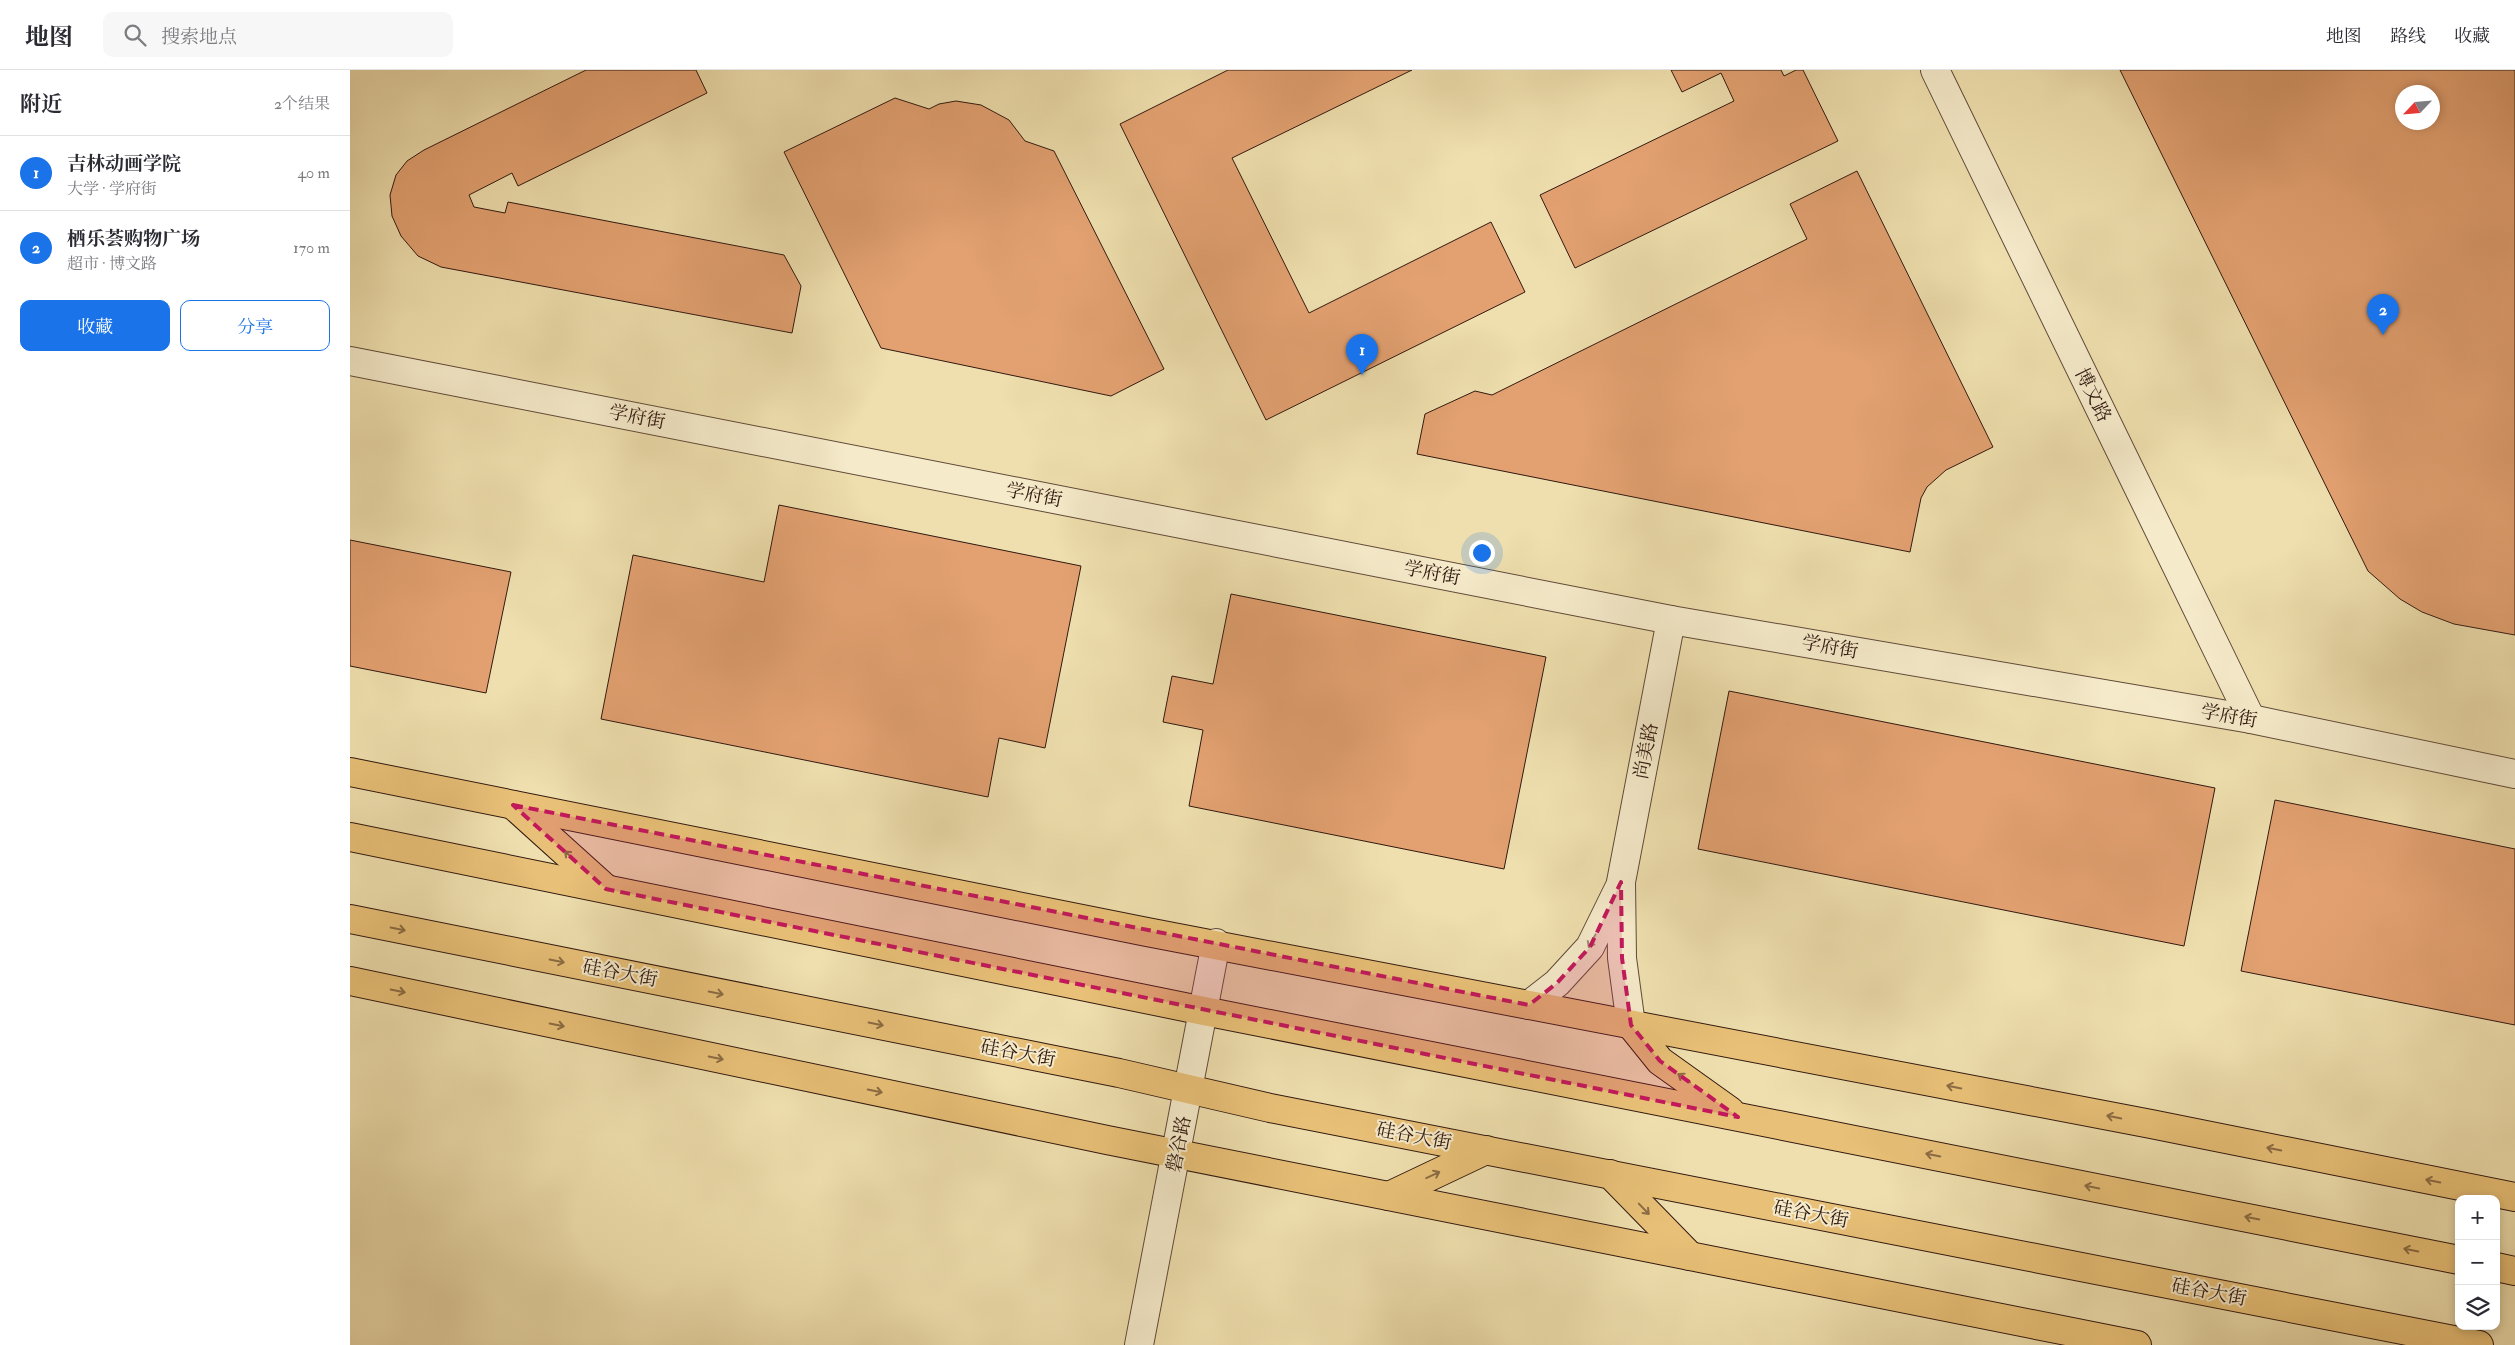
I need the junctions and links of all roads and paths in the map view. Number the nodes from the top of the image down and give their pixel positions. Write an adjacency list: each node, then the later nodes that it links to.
1 (1935, 70): 4 (street, 博文路)
2 (350, 361): 3 (street, 学府街)
3 (1671, 620): 4 (street, 学府街); 9 (street, 尚美路)
4 (2251, 719): 6 (street, 学府街)
5 (350, 772): 7 (main road)
6 (2515, 774)
7 (512, 804): 10 (main road, one-way to 7); 12 (main road)
8 (350, 837): 10 (main road)
9 (1621, 882): 14 (street, one-way to 14); 16 (street)
10 (606, 889): 15 (main road)
11 (350, 919): 17 (main road, 硅谷大街, one-way to 17)
12 (1216, 943): 14 (main road); 15 (street, 磐谷路)
13 (350, 981): 20 (main road, one-way to 20)
14 (1528, 1005): 16 (main road)
15 (1204, 1011): 17 (street, 磐谷路); 18 (main road)
16 (1631, 1025): 18 (main road, one-way to 16); 23 (main road, one-way to 16)
17 (1190, 1089): 19 (main road, 硅谷大街); 20 (street, 磐谷路)
18 (1738, 1116): 25 (main road, one-way to 18)
19 (1486, 1150): 21 (main road, 硅谷大街); 22 (main road, one-way to 19)
20 (1177, 1154): 22 (main road); 28 (street, 磐谷路)
21 (1610, 1174): 24 (main road, one-way to 24); 30 (main road, 硅谷大街)
22 (1389, 1196): 24 (main road)
23 (2515, 1197)
24 (1690, 1256): 29 (main road)
25 (2455, 1259)
26 (2500, 1268): 27 (main road)
27 (2515, 1271)
28 (1139, 1345)
29 (2137, 1345)
30 (2479, 1345)

